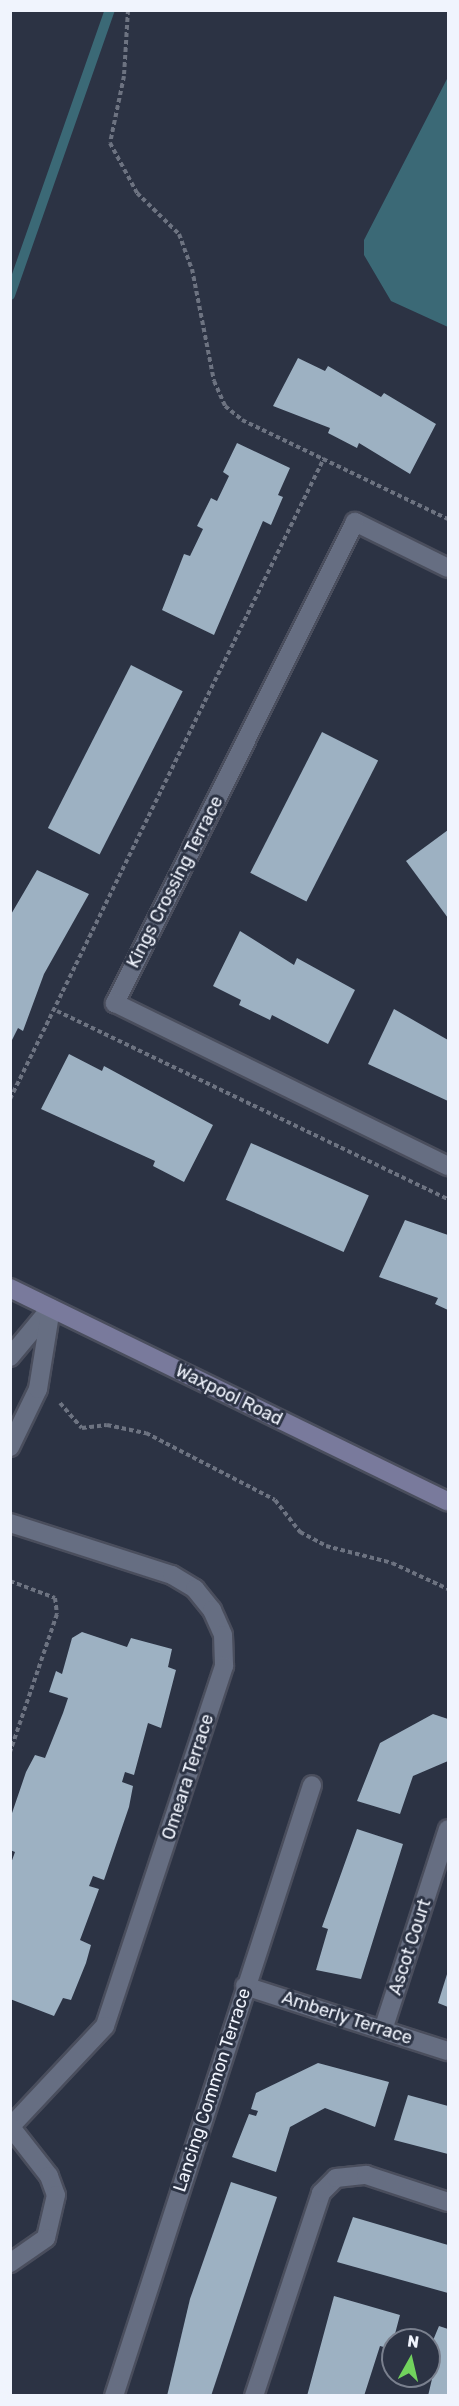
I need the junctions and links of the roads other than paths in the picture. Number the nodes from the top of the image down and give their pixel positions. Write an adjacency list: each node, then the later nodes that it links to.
1 (448, 568): 2 (street, Kings Crossing Terrace)
2 (448, 1166)
3 (10, 1288): 4 (street, Waxpool Road)
4 (51, 1308): 5 (street); 6 (street); 7 (street, Waxpool Road)
5 (10, 1357)
6 (10, 1447)
7 (448, 1502)
8 (10, 1523): 14 (street, Omeara Terrace)
9 (312, 1785): 11 (street, Lancing Common Terrace)
10 (448, 1829): 12 (street, Ascot Court)
11 (245, 1986): 12 (street, Amberly Terrace); 17 (street, Lancing Common Terrace)
12 (383, 2030): 13 (street, Amberly Terrace)
13 (448, 2051)
14 (11, 2125): 16 (street, Omeara Terrace)
15 (448, 2202): 18 (street)
16 (10, 2263)
17 (114, 2396)
18 (254, 2396)

